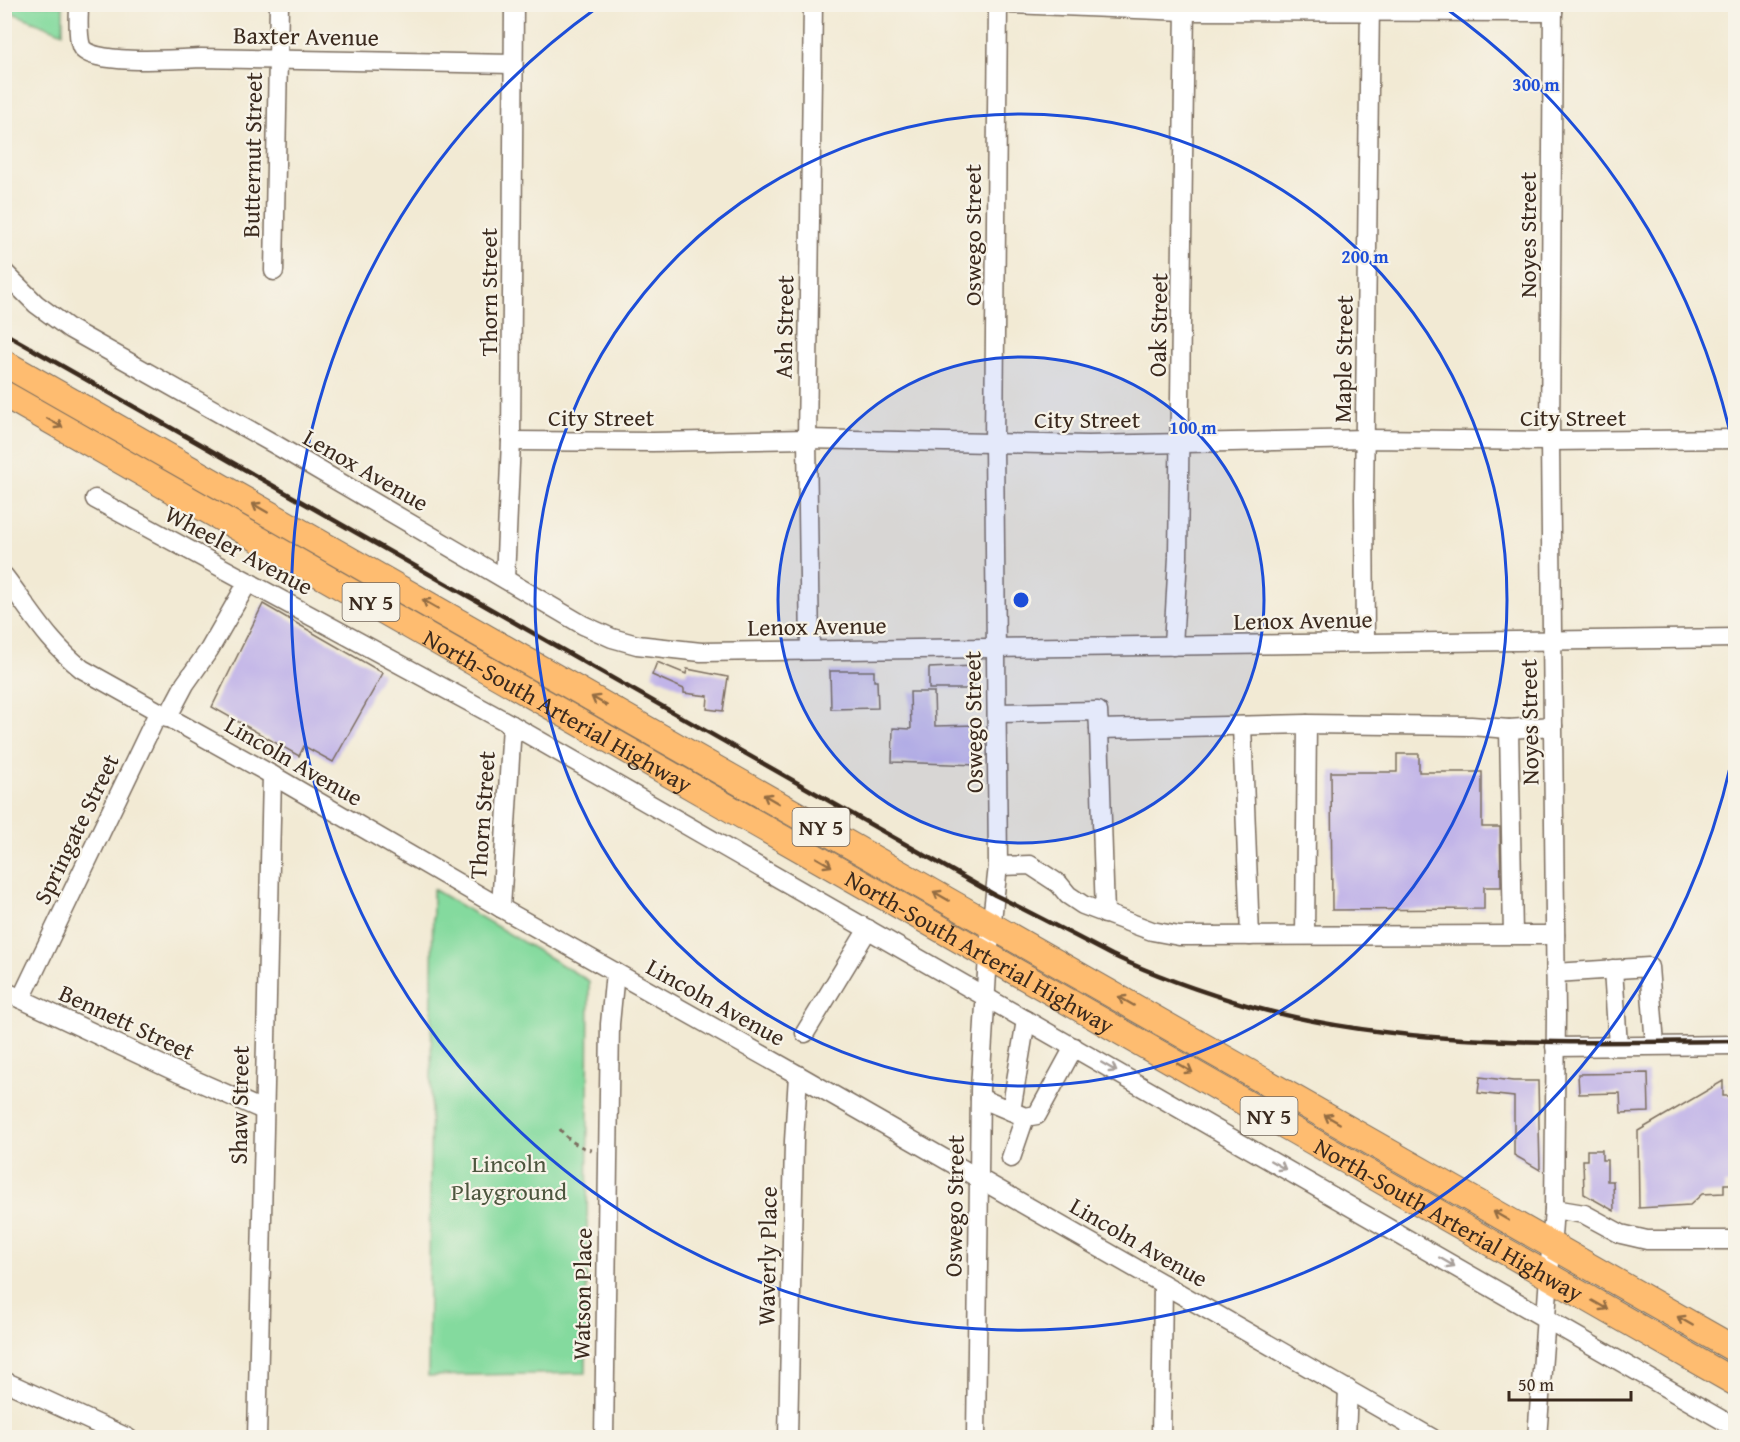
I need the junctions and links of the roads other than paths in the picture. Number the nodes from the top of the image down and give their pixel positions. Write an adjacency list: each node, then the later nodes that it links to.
1 (78, 4): 10 (street, Baxter Avenue)
2 (279, 4): 10 (street, Butternut Street)
3 (514, 4): 11 (street, Thorn Street)
4 (813, 4): 16 (street, Ash Street)
5 (998, 4): 21 (street, Oswego Street)
6 (1011, 4): 7 (street)
7 (1185, 8): 8 (street); 22 (street, Oak Street)
8 (1370, 8): 9 (street); 17 (street, Maple Street)
9 (1553, 8): 20 (street, Noyes Street)
10 (278, 60): 11 (street, Baxter Avenue); 12 (street, Butternut Street)
11 (513, 64): 19 (street, Thorn Street)
12 (274, 270)
13 (4, 272): 24 (street, Lenox Avenue)
14 (4, 363): 45 (highway, North-South Arterial Highway / NY 5, one-way to 14)
15 (4, 394): 51 (highway, North-South Arterial Highway / NY 5, one-way to 51)
16 (807, 439): 19 (street, City Street); 21 (street, City Street); 32 (street, Ash Street)
17 (1366, 439): 20 (street, City Street); 22 (street, City Street); 28 (street, Maple Street)
18 (1736, 439): 20 (street, City Street)
19 (511, 441): 24 (street, Thorn Street)
20 (1550, 441): 29 (street, Noyes Street)
21 (994, 442): 22 (street, City Street); 31 (street, Oswego Street)
22 (1180, 442): 30 (street, Oak Street)
23 (95, 500): 25 (street, Wheeler Avenue)
24 (505, 579): 32 (street, Lenox Avenue)
25 (248, 582): 34 (street, Springate Street); 36 (street, Wheeler Avenue)
26 (7, 588): 34 (street, Lincoln Avenue)
27 (1736, 638): 29 (street, Lenox Avenue)
28 (1365, 642): 29 (street, Lenox Avenue); 30 (street, Lenox Avenue)
29 (1552, 642): 38 (street, Noyes Street)
30 (1173, 646): 31 (street, Lenox Avenue)
31 (996, 648): 32 (street, Lenox Avenue); 33 (street, Oswego Street)
32 (810, 650)
33 (997, 713): 39 (street); 42 (street, Oswego Street)
34 (163, 715): 41 (street, Lincoln Avenue); 55 (street, Springate Street)
35 (1307, 724): 37 (street); 40 (street); 48 (street)
36 (512, 725): 43 (street, Thorn Street); 46 (street, Wheeler Avenue)
37 (1242, 726): 39 (street); 50 (street)
38 (1553, 726): 40 (street); 49 (street, Noyes Street)
39 (1099, 729): 44 (street)
40 (1509, 729): 47 (street)
41 (272, 774): 43 (street, Lincoln Avenue); 66 (street, Shaw Street)
42 (998, 866): 44 (street); 45 (street, Oswego Street)
43 (501, 908): 53 (street, Lincoln Avenue)
44 (1105, 914): 50 (street)
45 (992, 924): 51 (street, Oswego Street); 72 (highway, North-South Arterial Highway / NY 5, one-way to 45)
46 (868, 929): 56 (street, Wheeler Avenue); 58 (street)
47 (1513, 934): 48 (street); 49 (street)
48 (1305, 935): 50 (street)
49 (1555, 935): 54 (street, Noyes Street)
50 (1250, 936)
51 (988, 956): 56 (street, Oswego Street); 73 (highway, North-South Arterial Highway / NY 5, one-way to 73)
52 (1613, 969): 54 (street); 60 (street); 61 (street)
53 (615, 972): 64 (street, Lincoln Avenue); 83 (street, Watson Place)
54 (1556, 973): 63 (street, Noyes Street)
55 (13, 995): 66 (street, Bennett Street)
56 (986, 996): 57 (street, Wheeler Avenue); 65 (street, Oswego Street)
57 (1026, 1020): 62 (street, Wheeler Avenue); 67 (street)
58 (805, 1033)
59 (1736, 1045): 61 (street)
60 (1618, 1046): 61 (street); 63 (street)
61 (1655, 1046)
62 (1074, 1047): 67 (street); 75 (street, Wheeler Avenue, one-way to 75)
63 (1555, 1047): 70 (street, Noyes Street)
64 (798, 1075): 69 (street, Lincoln Avenue); 84 (street, Waverly Place)
65 (980, 1098): 67 (street); 69 (street, Oswego Street)
66 (263, 1110): 82 (street, Shaw Street)
67 (1018, 1114): 68 (street)
68 (1011, 1158)
69 (978, 1179): 74 (street, Lincoln Avenue); 85 (street, Oswego Street)
70 (1554, 1209): 71 (street); 72 (street, Noyes Street)
71 (1736, 1240)
72 (1552, 1245): 73 (street, Noyes Street); 76 (highway, North-South Arterial Highway / NY 5, one-way to 72)
73 (1550, 1276): 75 (street, Noyes Street); 78 (highway, North-South Arterial Highway / NY 5, one-way to 78)
74 (1164, 1284): 79 (street, Lincoln Avenue); 86 (street)
75 (1547, 1320): 80 (street, Wheeler Avenue); 89 (street, Noyes Street)
76 (1736, 1350)
77 (4, 1381): 81 (street)
78 (1736, 1383)
79 (1348, 1389): 87 (street); 88 (street, Lincoln Avenue)
80 (1736, 1428)
81 (128, 1437)
82 (257, 1437)
83 (604, 1437)
84 (788, 1437)
85 (976, 1437)
86 (1161, 1437)
87 (1346, 1437)
88 (1432, 1437)
89 (1537, 1437)

